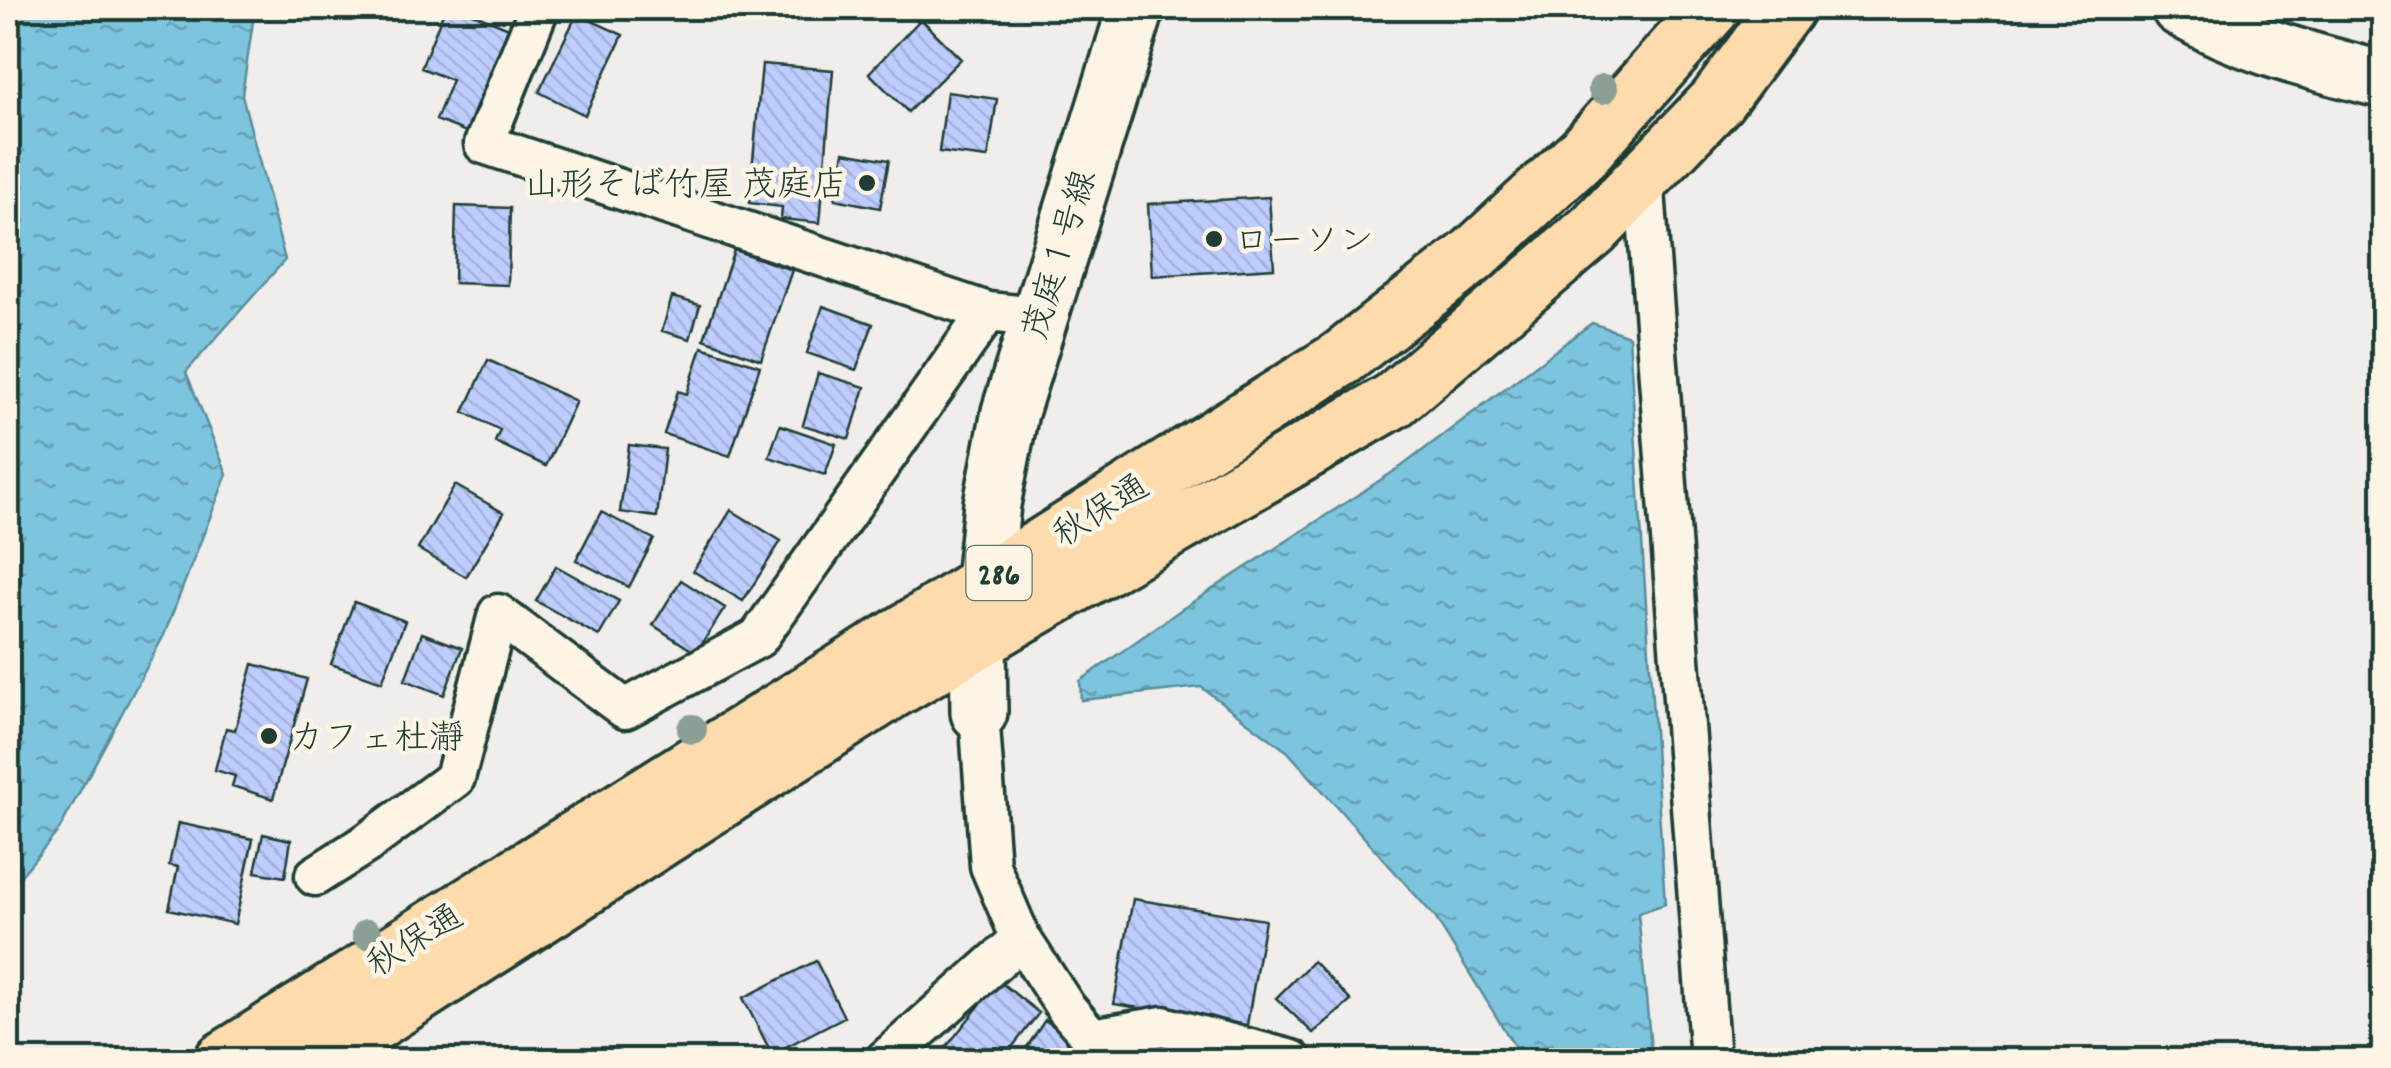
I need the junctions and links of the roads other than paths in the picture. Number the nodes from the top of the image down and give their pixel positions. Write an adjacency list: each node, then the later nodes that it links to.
1 (540, 8): 8 (street)
2 (1136, 8): 8 (street, 茂庭１号線)
3 (1712, 8): 9 (highway, 秋保通 / 286)
4 (1786, 8): 7 (highway, 秋保通 / 286)
5 (2180, 8): 6 (street)
6 (2384, 80)
7 (1644, 177): 10 (highway, 秋保通 / 286); 19 (street)
8 (1013, 315): 9 (street, 茂庭１号線); 12 (street)
9 (984, 582): 10 (street, 茂庭１号線); 15 (highway, 秋保通 / 286)
10 (978, 640): 11 (street, 茂庭１号線); 16 (highway, 秋保通 / 286)
11 (979, 712): 13 (street)
12 (315, 876)
13 (1020, 940): 14 (street); 17 (street)
14 (1097, 1049): 18 (street)
15 (223, 1060)
16 (316, 1060)
17 (886, 1060)
18 (1292, 1060)
19 (1710, 1060)

